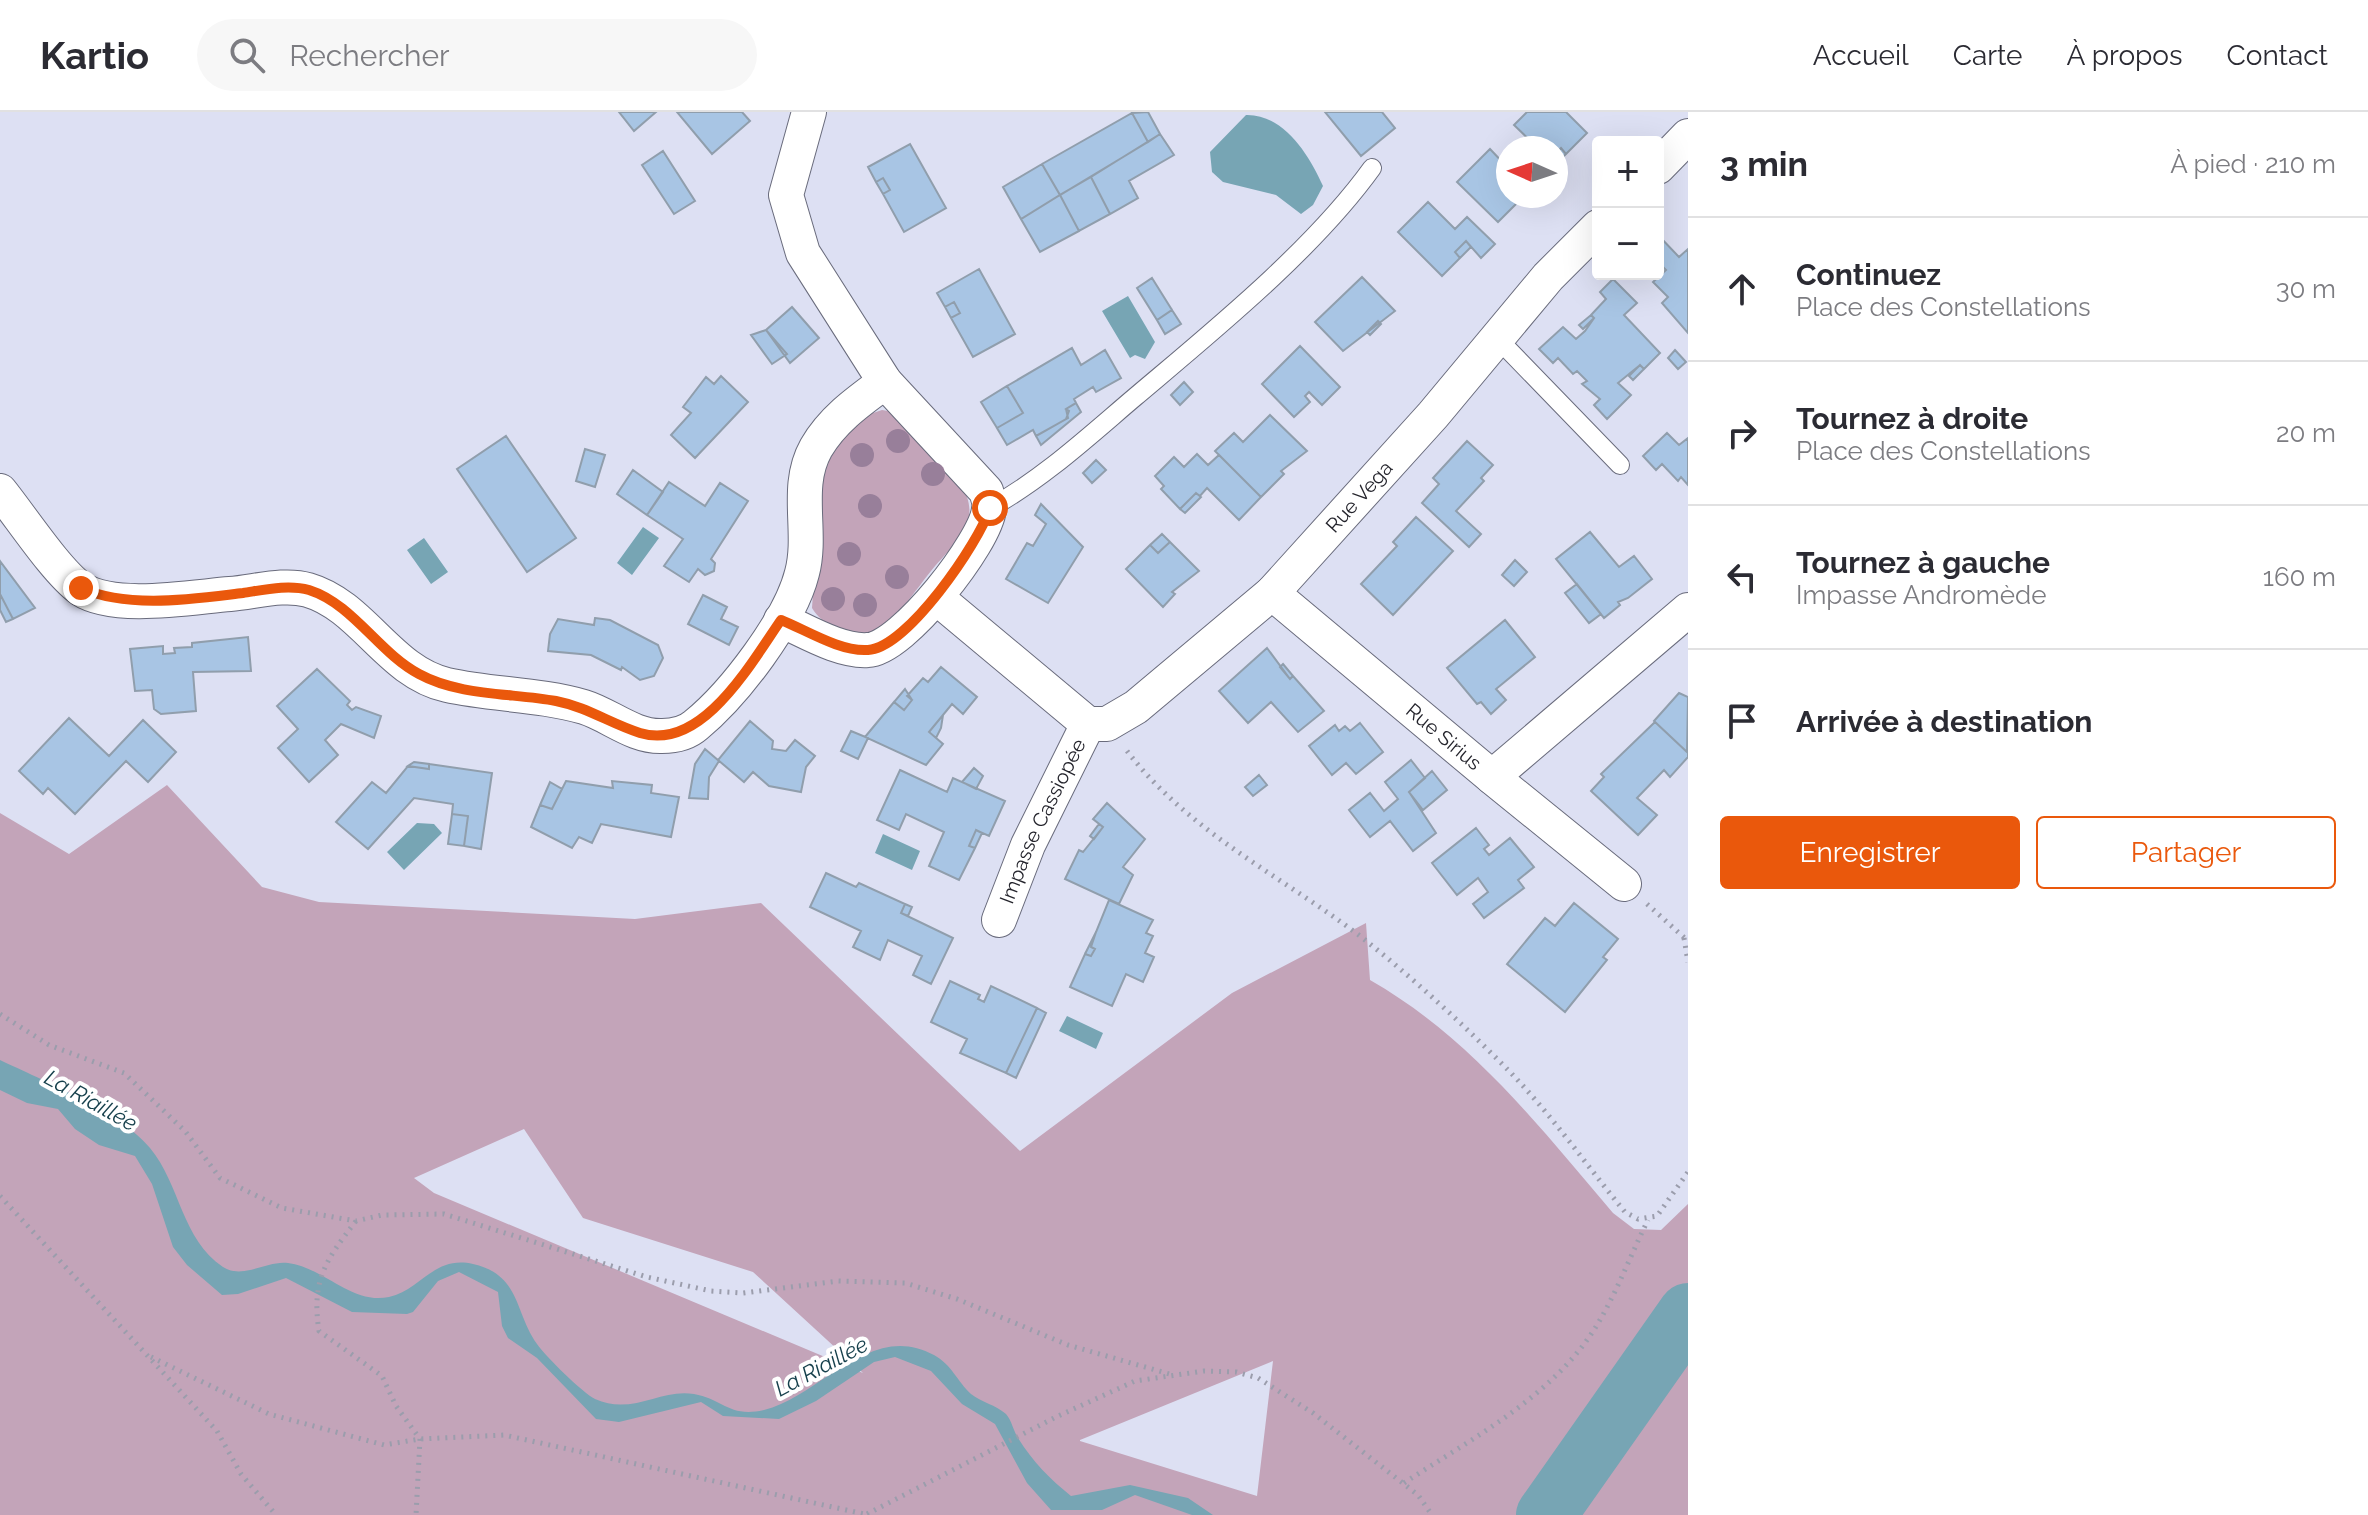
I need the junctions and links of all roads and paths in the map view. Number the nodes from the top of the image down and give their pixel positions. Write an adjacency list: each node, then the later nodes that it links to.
1 (809, 112): 7 (street)
2 (1688, 136): 3 (street)
3 (1664, 161)
4 (1372, 168): 10 (lane)
5 (1592, 233): 6 (street, Rue Vega)
6 (1496, 337): 8 (lane); 11 (street, Rue Vega)
7 (885, 382): 10 (street); 14 (street)
8 (1620, 465)
9 (0, 491): 14 (street)
10 (990, 508): 12 (street)
11 (1272, 593): 15 (street, Rue Vega); 16 (street, Rue Sirius)
12 (937, 598): 14 (street); 15 (street)
13 (1688, 610): 16 (street, Rue Sirius)
14 (781, 620)
15 (1098, 724): 18 (street, Impasse Cassiopée); 24 (path)
16 (1492, 777): 17 (street)
17 (1624, 884): 19 (path)
18 (999, 920)
19 (1686, 939): 20 (path)
20 (1688, 962)
21 (0, 1014): 25 (path)
22 (1688, 1172): 24 (path)
23 (0, 1196): 26 (path)
24 (1648, 1220): 29 (path)
25 (356, 1221): 27 (path); 28 (path)
26 (151, 1357): 28 (path); 30 (path)
27 (1173, 1375): 29 (path); 32 (path)
28 (420, 1439): 31 (path); 32 (path)
29 (1404, 1483): 33 (path)
30 (276, 1515)
31 (416, 1515)
32 (868, 1515)
33 (1432, 1515)

